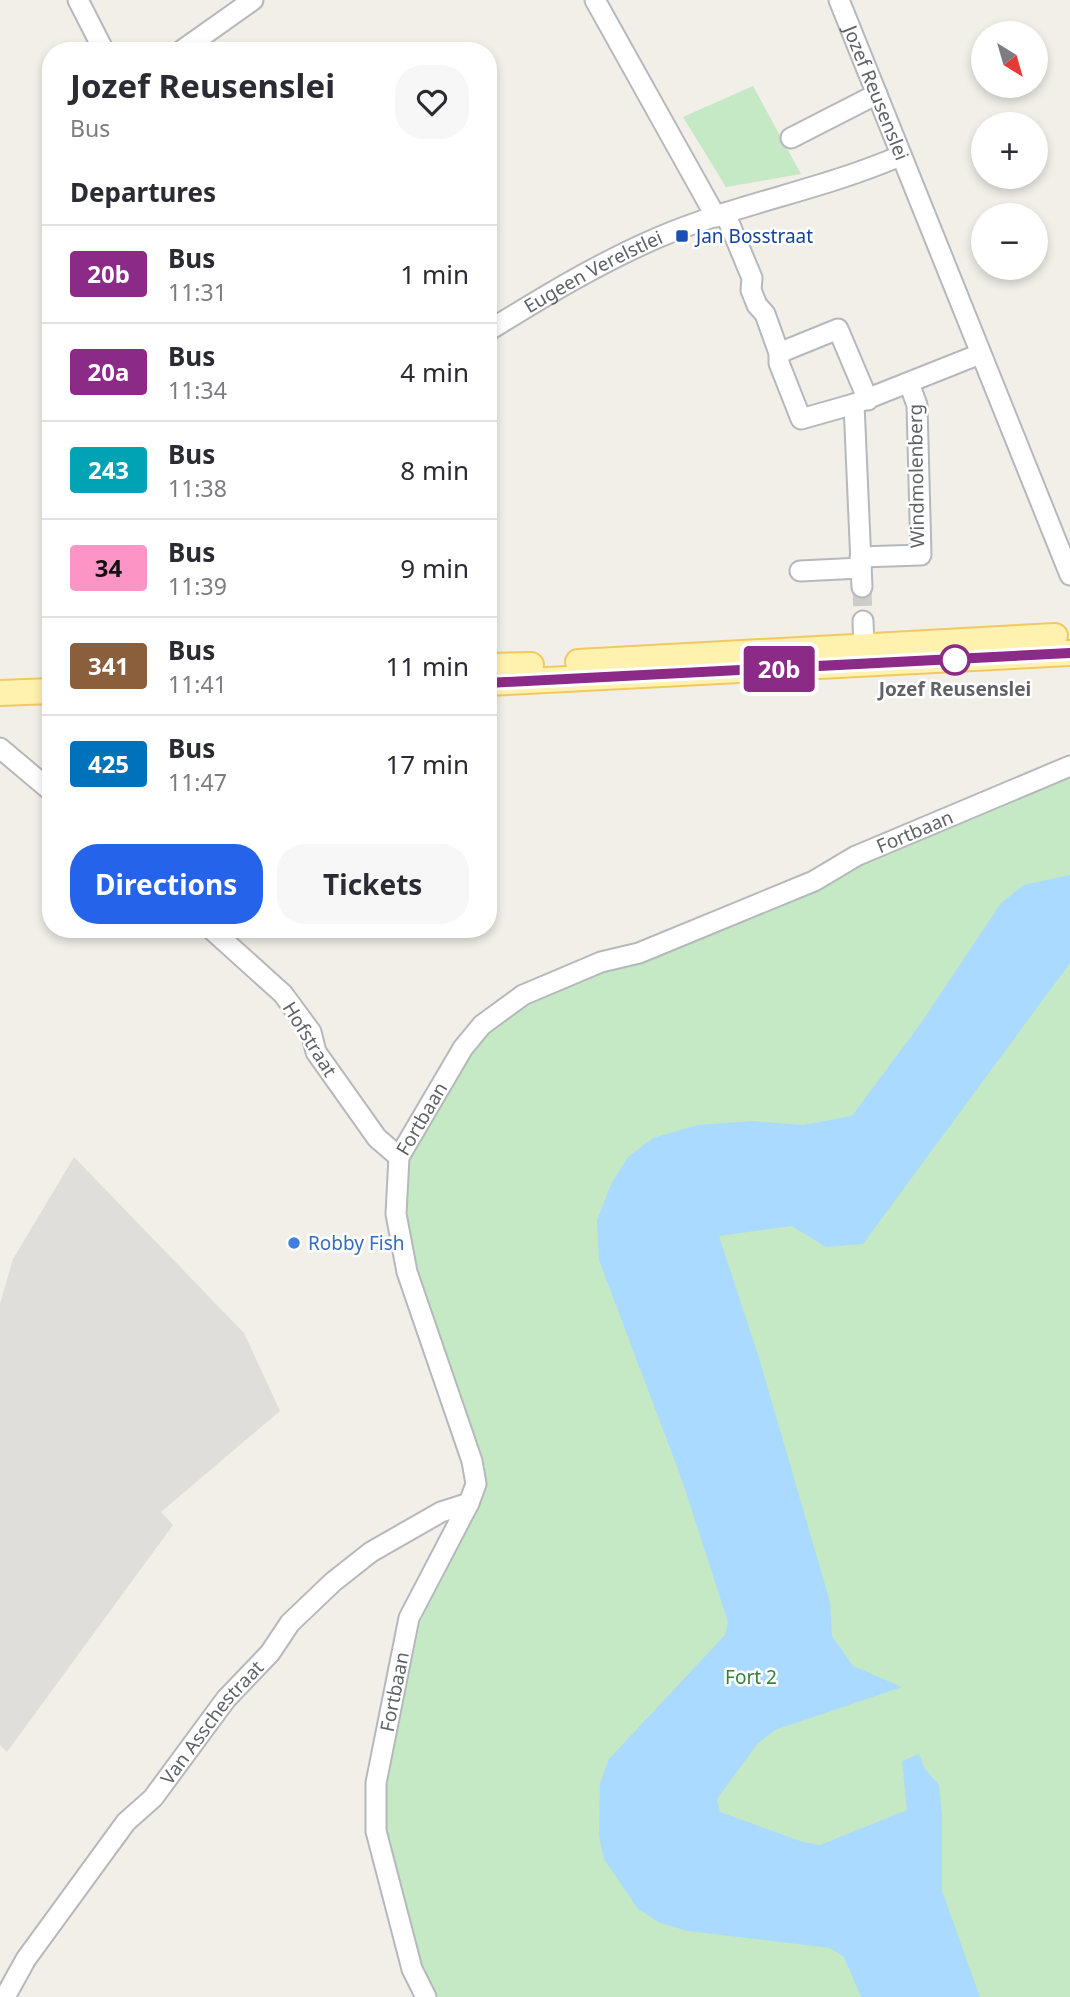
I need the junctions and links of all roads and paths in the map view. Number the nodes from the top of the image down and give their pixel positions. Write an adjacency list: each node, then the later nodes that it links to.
1 (78, 0): 5 (street)
2 (253, 0): 6 (street)
3 (595, 0): 10 (street)
4 (839, 0): 7 (street, Jozef Reusenslei)
5 (99, 42)
6 (194, 42)
7 (877, 94): 8 (street); 9 (street, Jozef Reusenslei)
8 (791, 138)
9 (900, 156): 10 (street, Eugeen Verelstlei); 13 (street, Jozef Reusenslei)
10 (720, 215): 11 (street, Eugeen Verelstlei); 12 (street, Windmolenberg)
11 (497, 325)
12 (779, 353): 15 (street, Windmolenberg); 15 (street)
13 (980, 354): 14 (street, Windmolenberg); 18 (street, Jozef Reusenslei)
14 (909, 383): 15 (street, Windmolenberg); 17 (street, Windmolenberg)
15 (863, 402): 17 (street)
16 (800, 571): 17 (street, Windmolenberg)
17 (861, 571)
18 (1070, 575)
19 (863, 621): 21 (street)
20 (1070, 636): 21 (main road)
21 (864, 646): 23 (main road)
22 (1070, 653): 26 (main road)
23 (497, 666)
24 (42, 675): 25 (main road)
25 (0, 676)
26 (497, 683)
27 (42, 691): 28 (main road)
28 (0, 693)
29 (0, 748): 31 (street)
30 (1070, 765): 33 (street, Fortbaan)
31 (42, 783)
32 (222, 938): 33 (street, Hofstraat)
33 (399, 1157): 34 (street, Fortbaan)
34 (469, 1503): 35 (street, Van Asschestraat); 36 (street, Fortbaan)
35 (5, 1997)
36 (426, 1997)

